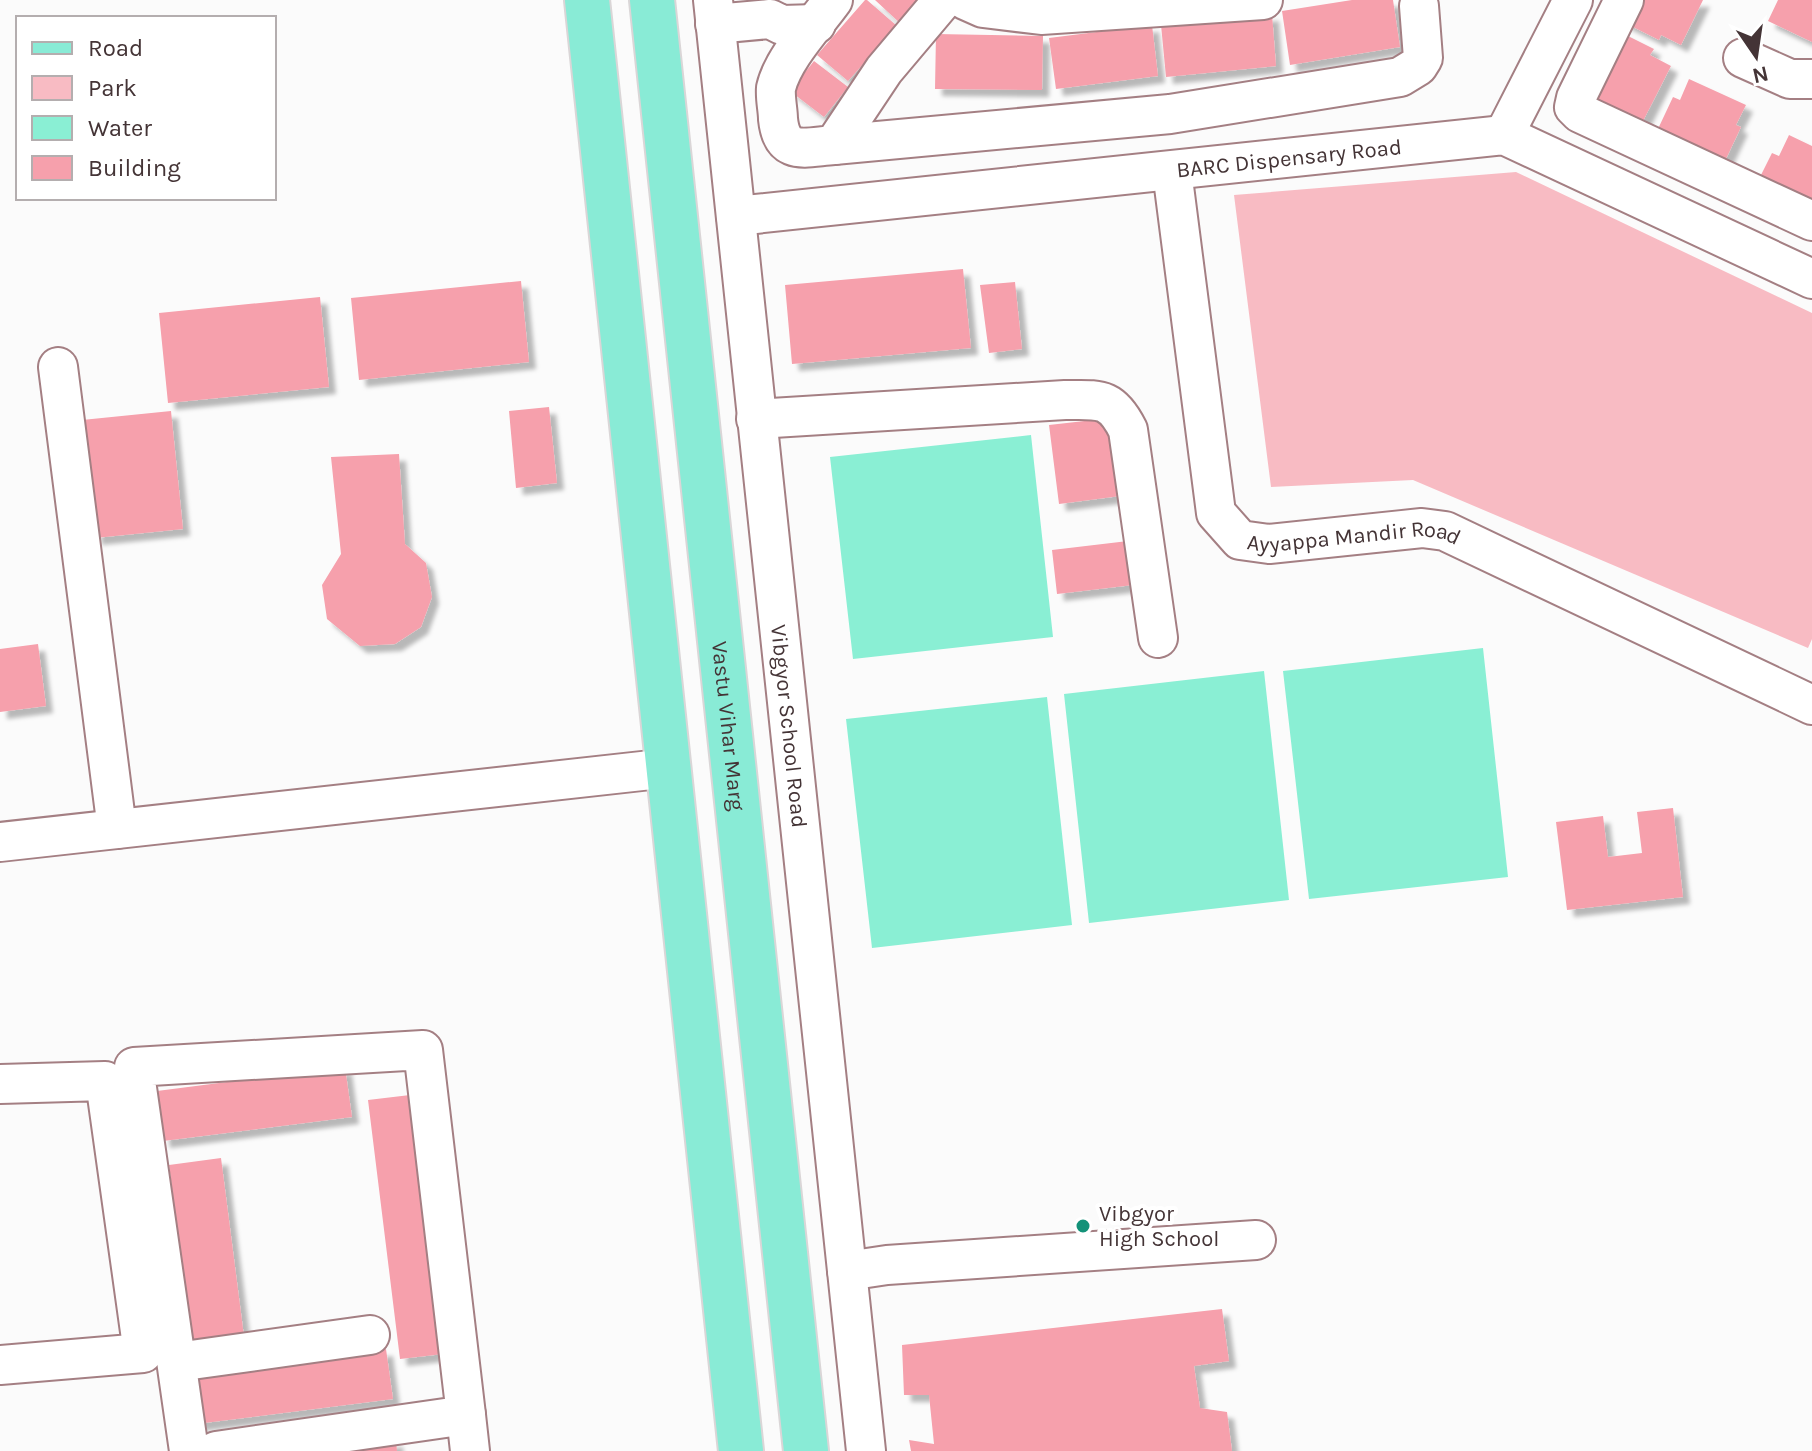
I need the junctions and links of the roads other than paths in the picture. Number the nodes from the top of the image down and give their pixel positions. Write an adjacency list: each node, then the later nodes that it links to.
1 (587, 0): 23 (main road)
2 (652, 0): 36 (main road, Vastu Vihar Marg)
3 (943, 0): 14 (street)
4 (965, 0): 7 (street)
5 (1573, 0): 13 (street)
6 (1624, 0): 17 (street)
7 (1241, 1)
8 (1419, 6): 14 (street)
9 (803, 12): 10 (street); 14 (street)
10 (715, 21): 16 (street, Vibgyor School Road)
11 (1743, 58): 12 (street)
12 (1812, 79)
13 (1504, 135): 15 (street, BARC Dispensary Road); 18 (street)
14 (834, 145)
15 (1172, 171): 16 (street, BARC Dispensary Road); 22 (street, Ayyappa Mandir Road)
16 (736, 216): 20 (street, Vibgyor School Road)
17 (1812, 221)
18 (1812, 279)
19 (58, 367): 24 (street)
20 (756, 419): 21 (street); 28 (street, Vibgyor School Road)
21 (1158, 638)
22 (1812, 705)
23 (669, 768): 24 (street); 35 (main road)
24 (117, 829): 25 (street)
25 (0, 842)
26 (0, 1084): 31 (street)
27 (1256, 1240): 28 (street)
28 (847, 1271): 37 (street, Vibgyor School Road)
29 (370, 1335): 30 (street)
30 (177, 1362): 32 (street); 33 (street)
31 (0, 1365)
32 (468, 1433): 34 (street)
33 (189, 1451)
34 (216, 1451)
35 (741, 1451)
36 (806, 1451)
37 (866, 1451)

